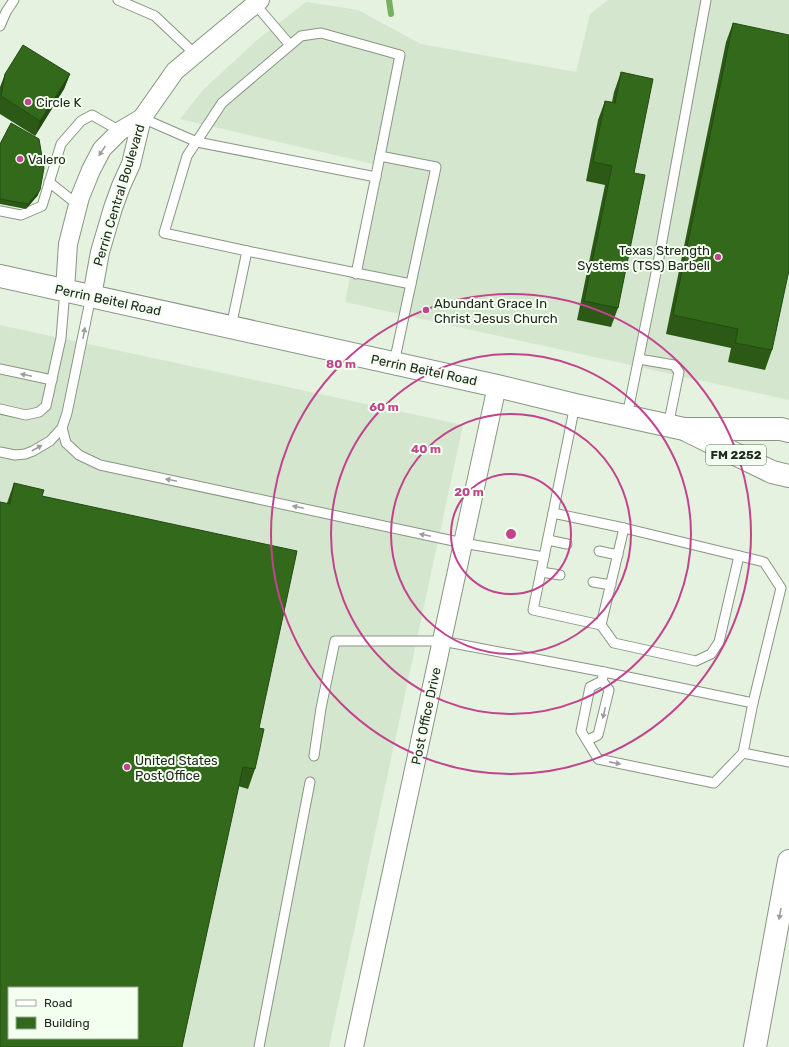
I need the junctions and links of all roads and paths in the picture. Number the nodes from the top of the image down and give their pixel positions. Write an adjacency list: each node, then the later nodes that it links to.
1 (14, 0): 5 (lane)
2 (118, 0): 7 (lane)
3 (706, 0): 23 (lane)
4 (257, 2): 6 (lane); 7 (street, Perrin Central Boulevard)
5 (0, 26)
6 (290, 45): 10 (lane); 11 (lane)
7 (194, 54): 8 (street, Perrin Central Boulevard)
8 (142, 118): 9 (street, Perrin Central Boulevard); 10 (lane); 21 (street, Perrin Central Boulevard)
9 (120, 131): 13 (lane); 14 (street, Perrin Central Boulevard, one-way to 14)
10 (197, 142): 12 (lane); 16 (lane)
11 (380, 156): 12 (lane); 19 (lane)
12 (376, 177): 17 (lane)
13 (49, 182): 14 (lane); 15 (lane)
14 (78, 205): 20 (street, Perrin Central Boulevard)
15 (0, 211)
16 (247, 251): 17 (lane); 22 (lane)
17 (356, 274): 19 (lane)
18 (0, 276): 20 (main road, Perrin Beitel Road / FM 2252)
19 (411, 284): 24 (lane)
20 (65, 290): 21 (main road, Perrin Beitel Road / FM 2252); 26 (lane)
21 (92, 296): 22 (main road, Perrin Beitel Road / FM 2252); 33 (lane, one-way to 21)
22 (231, 327): 24 (main road, Perrin Beitel Road / FM 2252)
23 (639, 359): 30 (lane); 31 (lane)
24 (394, 363): 27 (main road, Perrin Beitel Road / FM 2252)
25 (0, 369): 26 (lane, one-way to 25)
26 (52, 380): 29 (lane)
27 (497, 386): 28 (main road, Perrin Beitel Road / FM 2252); 39 (street, Post Office Drive)
28 (574, 405): 30 (main road, Perrin Beitel Road / FM 2252); 36 (lane)
29 (0, 409)
30 (627, 416): 31 (main road, Perrin Beitel Road / FM 2252)
31 (676, 427): 32 (main road, Perrin Beitel Road / FM 2252); 35 (main road, Perrin Beitel Road / FM 2252)
32 (788, 427)
33 (62, 428): 34 (lane, one-way to 33); 39 (lane, one-way to 33)
34 (0, 452)
35 (783, 478)
36 (553, 513): 37 (lane); 38 (lane)
37 (624, 528): 42 (lane); 43 (lane)
38 (548, 540): 40 (lane); 44 (lane)
39 (463, 543): 44 (lane); 50 (street, Post Office Drive)
40 (567, 544)
41 (599, 551): 42 (lane)
42 (618, 555): 48 (lane)
43 (740, 556): 49 (lane); 52 (lane)
44 (544, 557): 45 (lane)
45 (541, 572): 46 (lane); 49 (lane)
46 (560, 575)
47 (593, 582): 48 (lane)
48 (611, 585): 49 (lane)
49 (601, 625)
50 (442, 641): 51 (lane); 55 (lane); 60 (street, Post Office Drive)
51 (603, 676): 52 (lane); 53 (lane, one-way to 53); 53 (lane)
52 (753, 703): 54 (lane)
53 (588, 740): 54 (lane, one-way to 54)
54 (743, 753): 56 (lane)
55 (314, 756)
56 (789, 762)
57 (310, 782): 59 (lane)
58 (789, 862): 61 (main road, one-way to 61)
59 (259, 1047)
60 (354, 1047)
61 (755, 1047)

